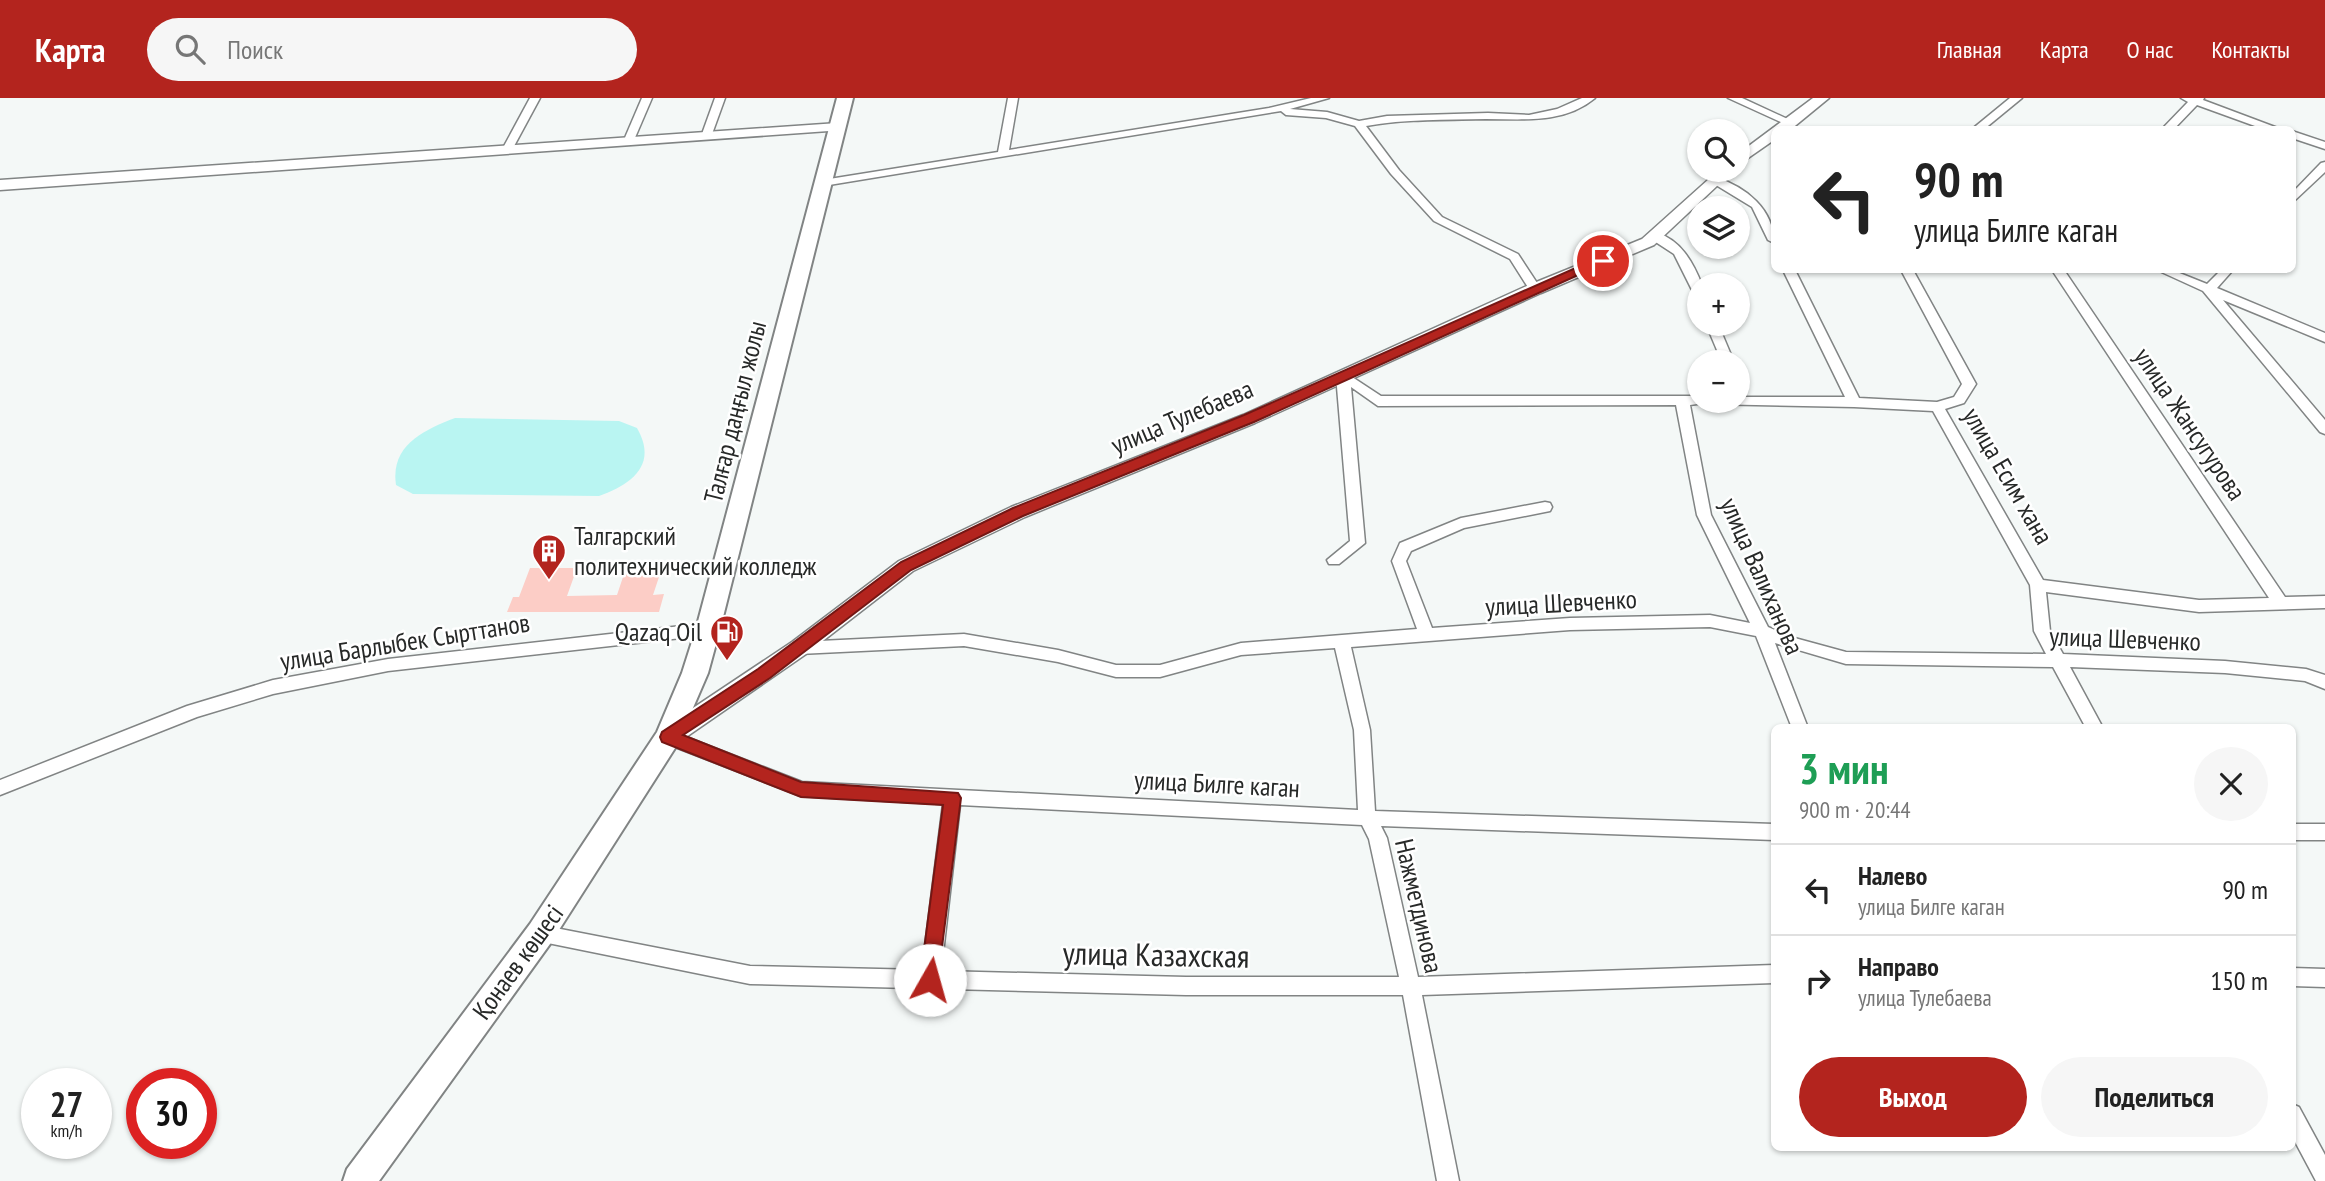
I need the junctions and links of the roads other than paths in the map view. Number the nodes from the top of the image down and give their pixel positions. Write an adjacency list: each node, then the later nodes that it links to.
1 (535, 98): 25 (street)
2 (647, 98): 23 (street)
3 (720, 98): 20 (street)
4 (845, 98): 19 (main road, Талғар даңғыл жолы)
5 (1013, 98): 26 (street)
6 (1324, 98): 12 (street)
7 (1590, 98): 13 (street)
8 (1733, 98): 14 (street)
9 (1822, 98): 15 (street)
10 (2017, 98): 16 (street)
11 (2194, 99): 17 (street); 18 (street)
12 (1269, 111): 13 (street); 26 (street)
13 (1359, 124): 42 (street)
14 (1779, 126)
15 (1785, 126)
16 (1981, 126)
17 (2170, 126)
18 (2267, 126)
19 (838, 127): 20 (street); 31 (main road, Талғар даңғыл жолы)
20 (707, 134): 23 (street)
21 (2296, 135): 24 (street)
22 (1771, 136): 27 (street)
23 (629, 139): 25 (street)
24 (2325, 146)
25 (508, 148): 32 (street)
26 (1003, 152): 31 (street)
27 (1750, 152)
28 (2325, 165): 33 (street)
29 (1713, 182): 35 (street, улица Тулебаева)
30 (1729, 182): 34 (street)
31 (823, 183): 57 (main road, Талғар даңғыл жолы)
32 (0, 185)
33 (2296, 196)
34 (1771, 234)
35 (1655, 236): 36 (street); 42 (street, улица Тулебаева)
36 (1692, 273)
37 (1790, 273): 49 (street)
38 (1909, 273): 50 (street, улица Есим хана)
39 (2060, 273): 56 (street, улица Жансугурова)
40 (2170, 273): 43 (street)
41 (2224, 273): 43 (street)
42 (1535, 289): 45 (street, улица Тулебаева)
43 (2208, 290): 44 (street); 51 (street)
44 (2325, 338)
45 (1343, 375): 46 (street); 53 (street); 61 (street, улица Тулебаева)
46 (1682, 400): 47 (street); 58 (street, улица Валиханова)
47 (1687, 400)
48 (1750, 402): 49 (street)
49 (1854, 402): 50 (street)
50 (1937, 407): 54 (street, улица Есим хана)
51 (2325, 429)
52 (1545, 507): 59 (street)
53 (1334, 560)
54 (2038, 584): 56 (street); 62 (street, улица Есим хана)
55 (2325, 602): 56 (street)
56 (2282, 605)
57 (708, 629): 66 (main road, Талғар даңғыл жолы); 67 (street, улица Барлыбек Сырттанов)
58 (1762, 631): 59 (street, улица Шевченко); 62 (street, улица Шевченко); 64 (street, улица Валиханова)
59 (1427, 636): 60 (street, улица Шевченко)
60 (1342, 644): 61 (street, улица Шевченко); 69 (street, Нажметдинова)
61 (799, 648): 66 (street, улица Тулебаева)
62 (2060, 661): 63 (street, улица Шевченко); 65 (street, улица Есим хана)
63 (2325, 682)
64 (1798, 724)
65 (2093, 724)
66 (668, 737): 68 (street, улица Билге каган); 73 (main road, Қонаев көшесі)
67 (0, 788)
68 (952, 798): 69 (street, улица Билге каган); 77 (street)
69 (1367, 818): 70 (street, улица Билге каган); 78 (street, Нажметдинова)
70 (1771, 832)
71 (2296, 832): 72 (street)
72 (2325, 832)
73 (540, 934): 77 (street, улица Казахская); 81 (main road, Қонаев көшесі)
74 (1771, 974): 78 (street, улица Казахская)
75 (2296, 977): 76 (street)
76 (2325, 978)
77 (930, 980): 78 (street, улица Казахская)
78 (1411, 986): 82 (street, Нажметдинова)
79 (2296, 1122): 80 (street)
80 (2325, 1176)
81 (359, 1181)
82 (1448, 1181)

